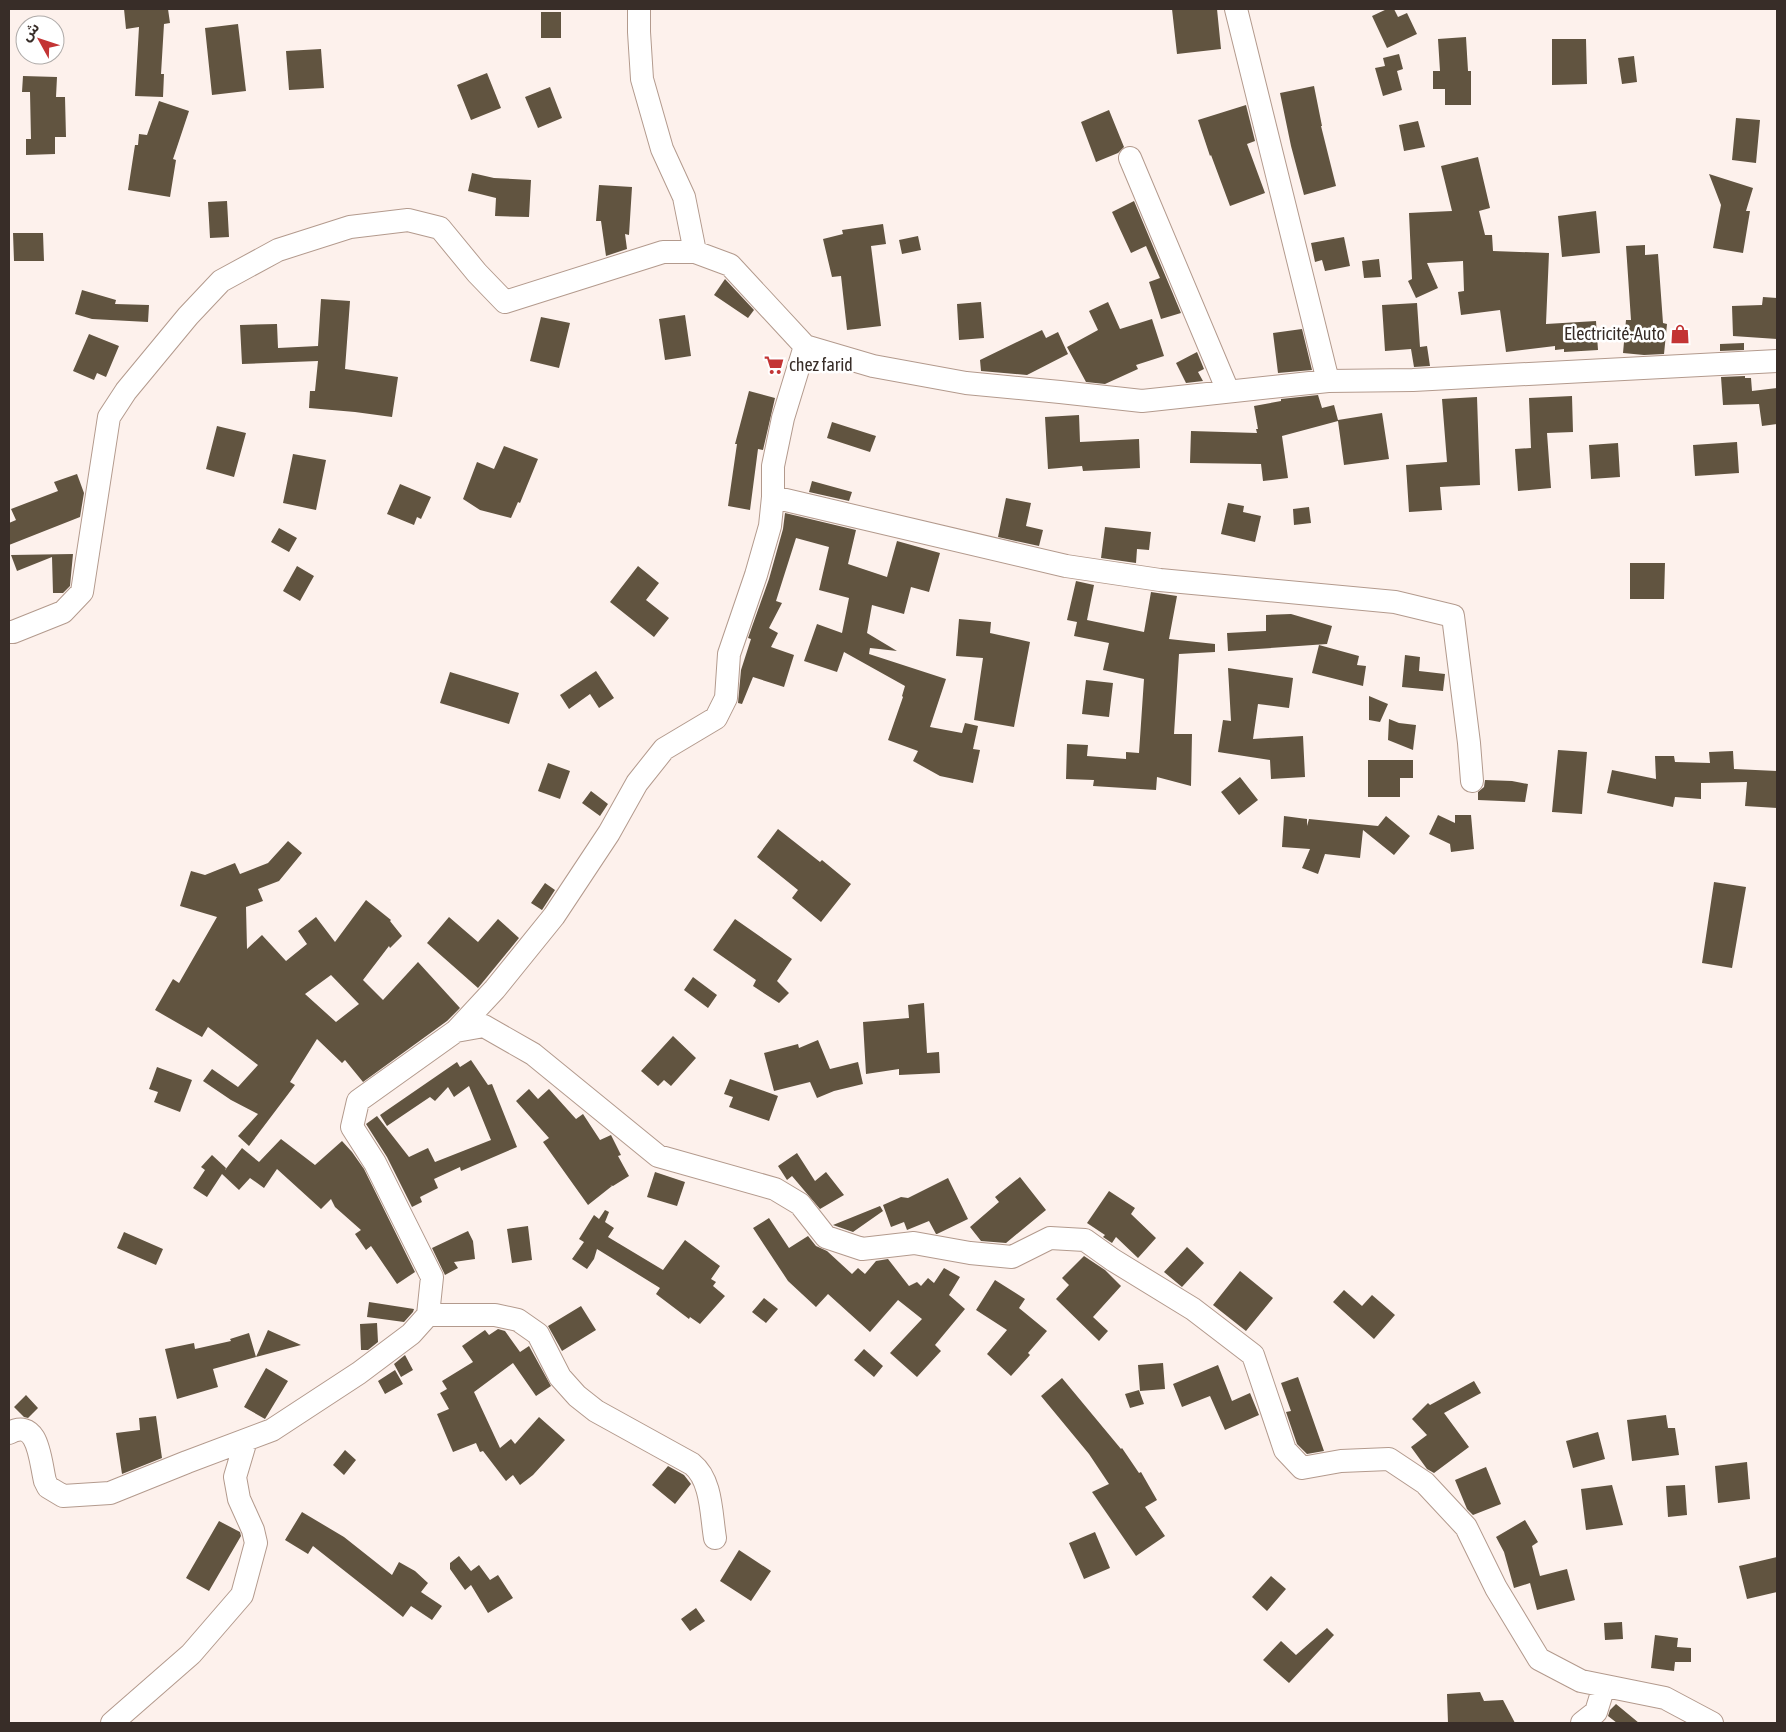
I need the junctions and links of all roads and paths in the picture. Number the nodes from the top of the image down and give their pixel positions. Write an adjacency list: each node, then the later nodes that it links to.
1 (639, 9): 4 (street)
2 (1236, 9): 7 (street)
3 (1130, 158): 8 (street)
4 (694, 252): 5 (street); 10 (street)
5 (805, 346): 8 (street); 9 (street)
6 (1777, 361): 7 (street)
7 (1328, 381): 8 (street)
8 (1228, 391)
9 (773, 497): 11 (street); 12 (street)
10 (9, 632)
11 (1472, 781)
12 (456, 1031): 13 (street); 17 (street)
13 (428, 1315): 15 (street); 16 (street)
14 (9, 1433): 15 (street)
15 (246, 1440): 18 (street)
16 (715, 1538)
17 (1604, 1686): 19 (street); 20 (street)
18 (112, 1723)
19 (1582, 1723)
20 (1712, 1723)

